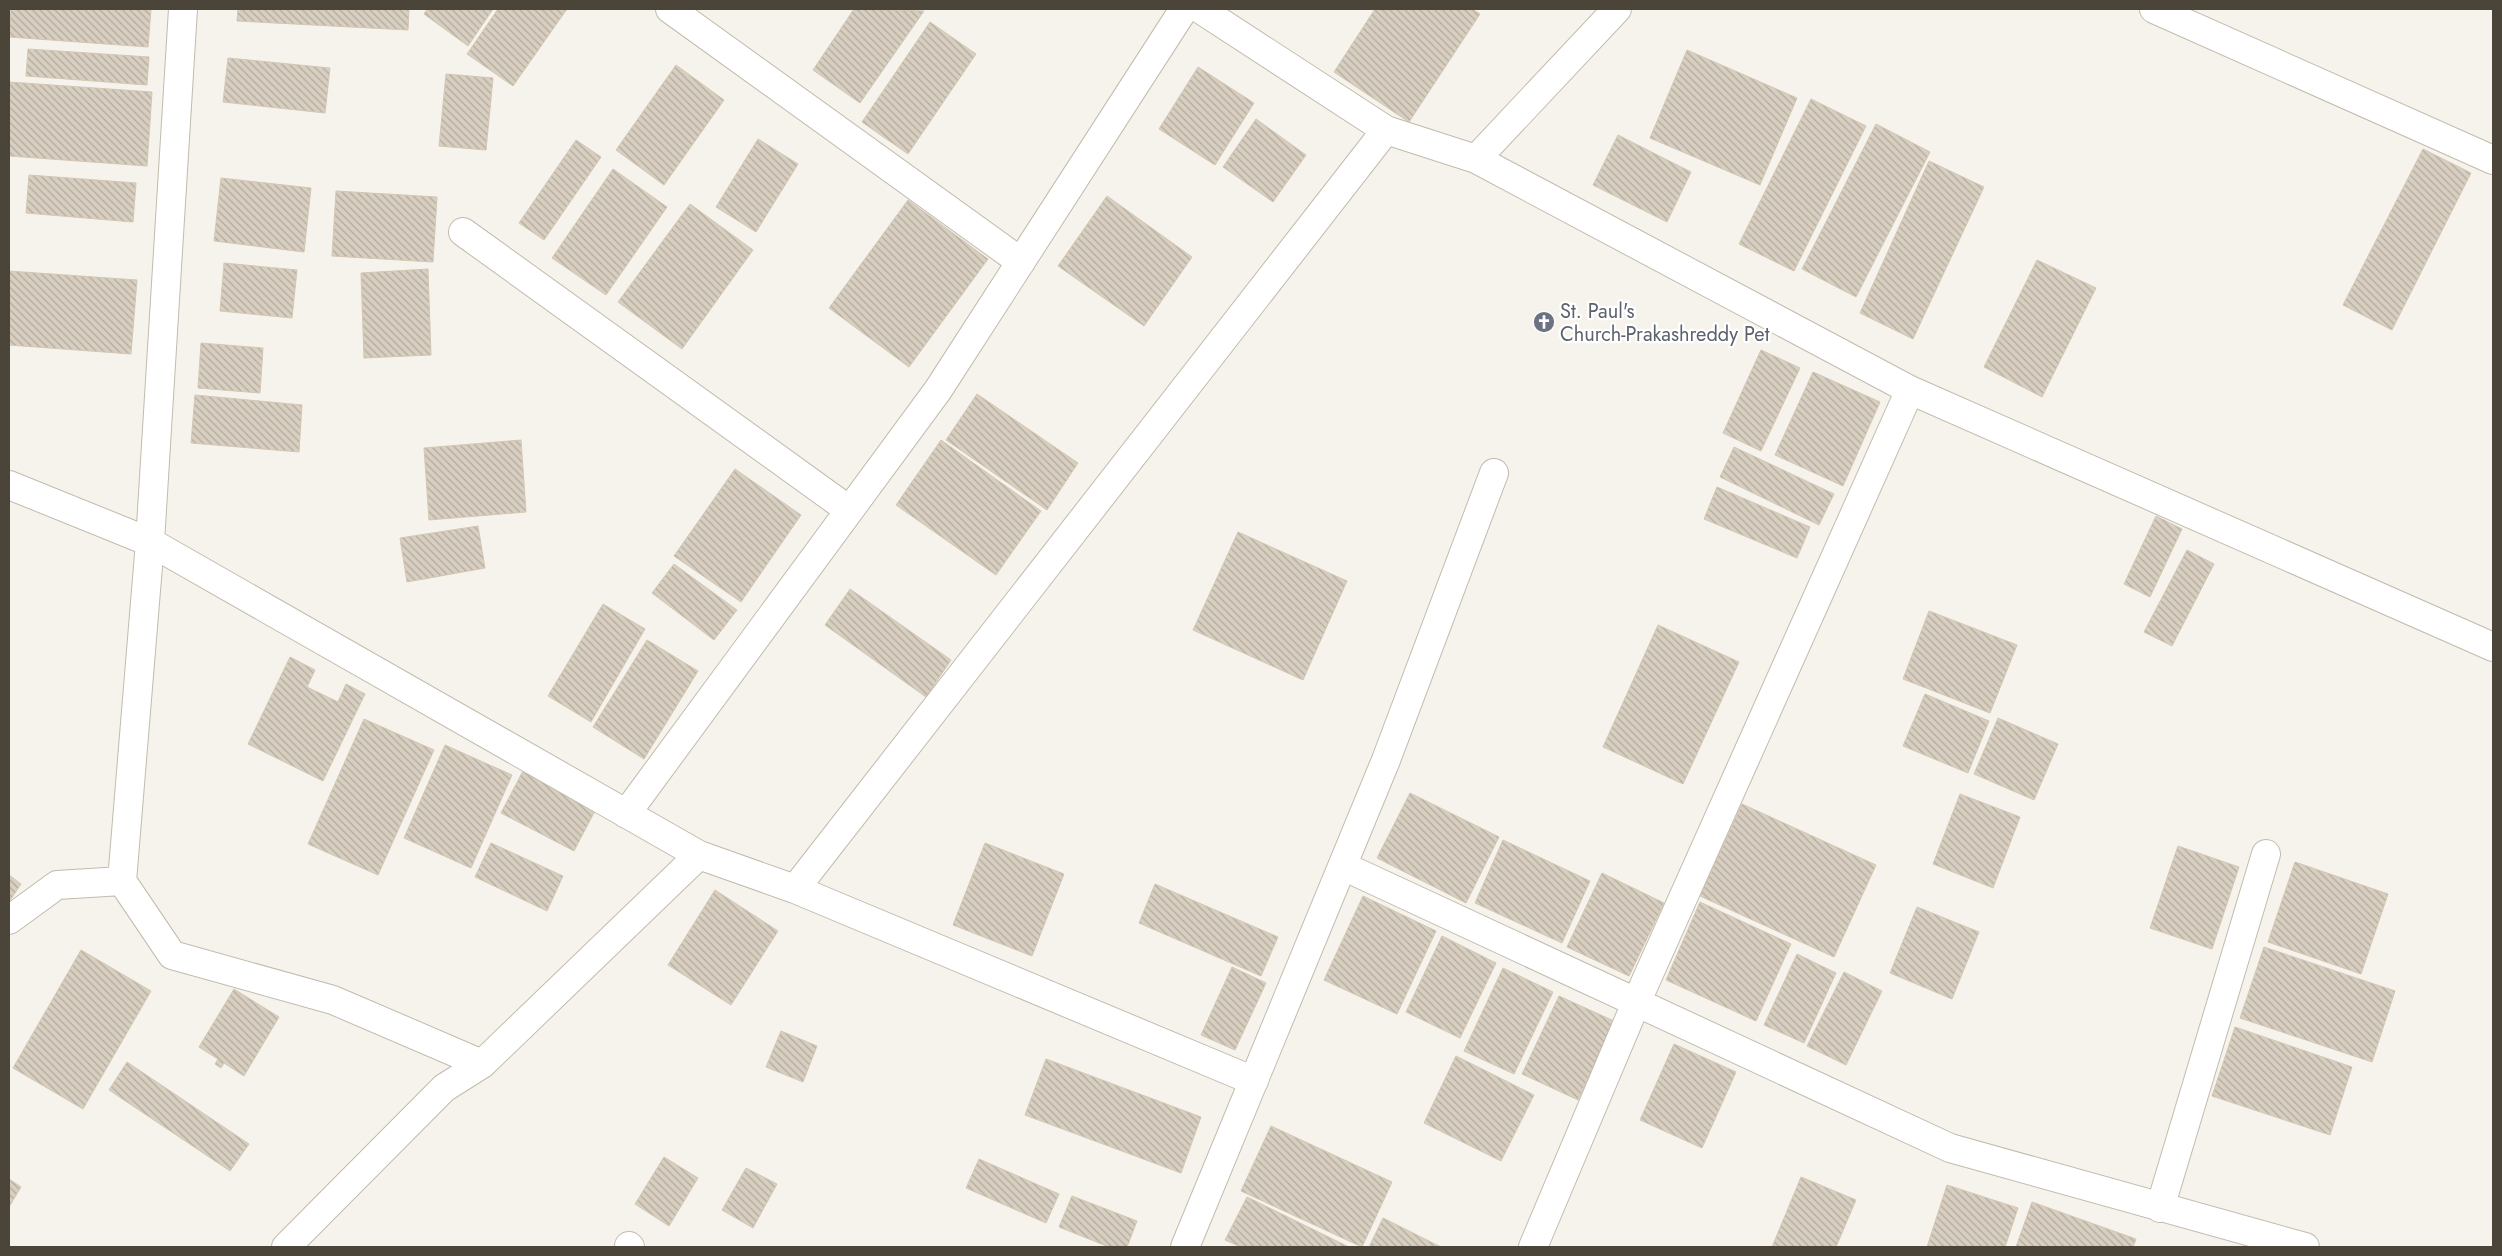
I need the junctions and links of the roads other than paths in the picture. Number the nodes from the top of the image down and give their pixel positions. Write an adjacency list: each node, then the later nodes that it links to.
1 (183, 9): 16 (street)
2 (670, 9): 11 (street)
3 (1184, 9): 11 (street)
4 (1200, 9): 7 (street)
5 (1617, 9): 8 (street)
6 (2154, 9): 9 (street)
7 (1386, 130): 8 (street); 23 (street)
8 (1476, 159): 12 (street)
9 (2493, 160)
10 (463, 232): 15 (street)
11 (1021, 262): 15 (street)
12 (1910, 390): 17 (street); 25 (street)
13 (1494, 473): 21 (street)
14 (9, 485): 16 (street)
15 (849, 510): 18 (street)
16 (150, 542): 18 (street); 22 (street)
17 (2493, 647)
18 (626, 814): 20 (street)
19 (2266, 854): 28 (street)
20 (699, 855): 23 (street); 26 (street)
21 (1343, 866): 25 (street); 27 (street)
22 (122, 881): 24 (street); 26 (street)
23 (795, 890): 27 (street)
24 (9, 920)
25 (1636, 1004): 28 (street); 31 (street)
26 (482, 1064): 29 (street)
27 (1254, 1081): 30 (street)
28 (2160, 1208): 32 (street)
29 (286, 1247)
30 (1185, 1247)
31 (1533, 1247)
32 (2305, 1247)

